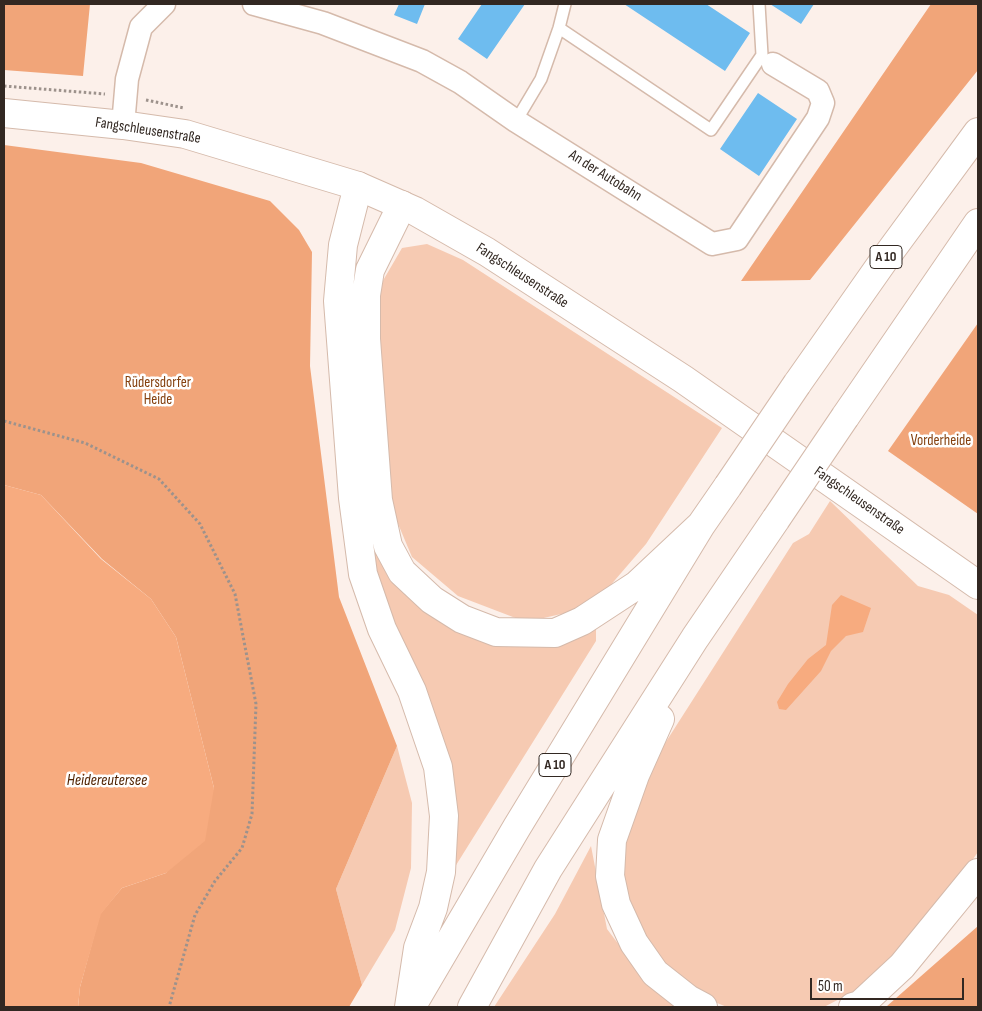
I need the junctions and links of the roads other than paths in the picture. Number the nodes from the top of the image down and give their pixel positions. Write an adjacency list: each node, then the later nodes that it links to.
1 (164, 4): 9 (street)
2 (254, 4): 8 (street, An der Autobahn)
3 (565, 4): 5 (lane)
4 (759, 4): 6 (lane)
5 (559, 28): 6 (lane); 8 (lane)
6 (768, 59): 8 (street, An der Autobahn)
7 (4, 113): 9 (main road, Fangschleusenstraße)
8 (516, 121)
9 (123, 125): 11 (main road, Fangschleusenstraße)
10 (978, 132): 14 (main road, A 10, bridge)
11 (358, 186): 12 (main road, Fangschleusenstraße); 19 (main road)
12 (402, 205): 14 (main road); 15 (main road, Fangschleusenstraße)
13 (978, 223): 16 (main road, bridge)
14 (701, 525): 19 (main road, A 10)
15 (978, 585)
16 (695, 638): 20 (main road); 21 (main road)
17 (978, 873): 22 (main road)
18 (978, 885): 23 (main road)
19 (410, 1007)
20 (472, 1007)
21 (703, 1007)
22 (853, 1007)
23 (876, 1007)

